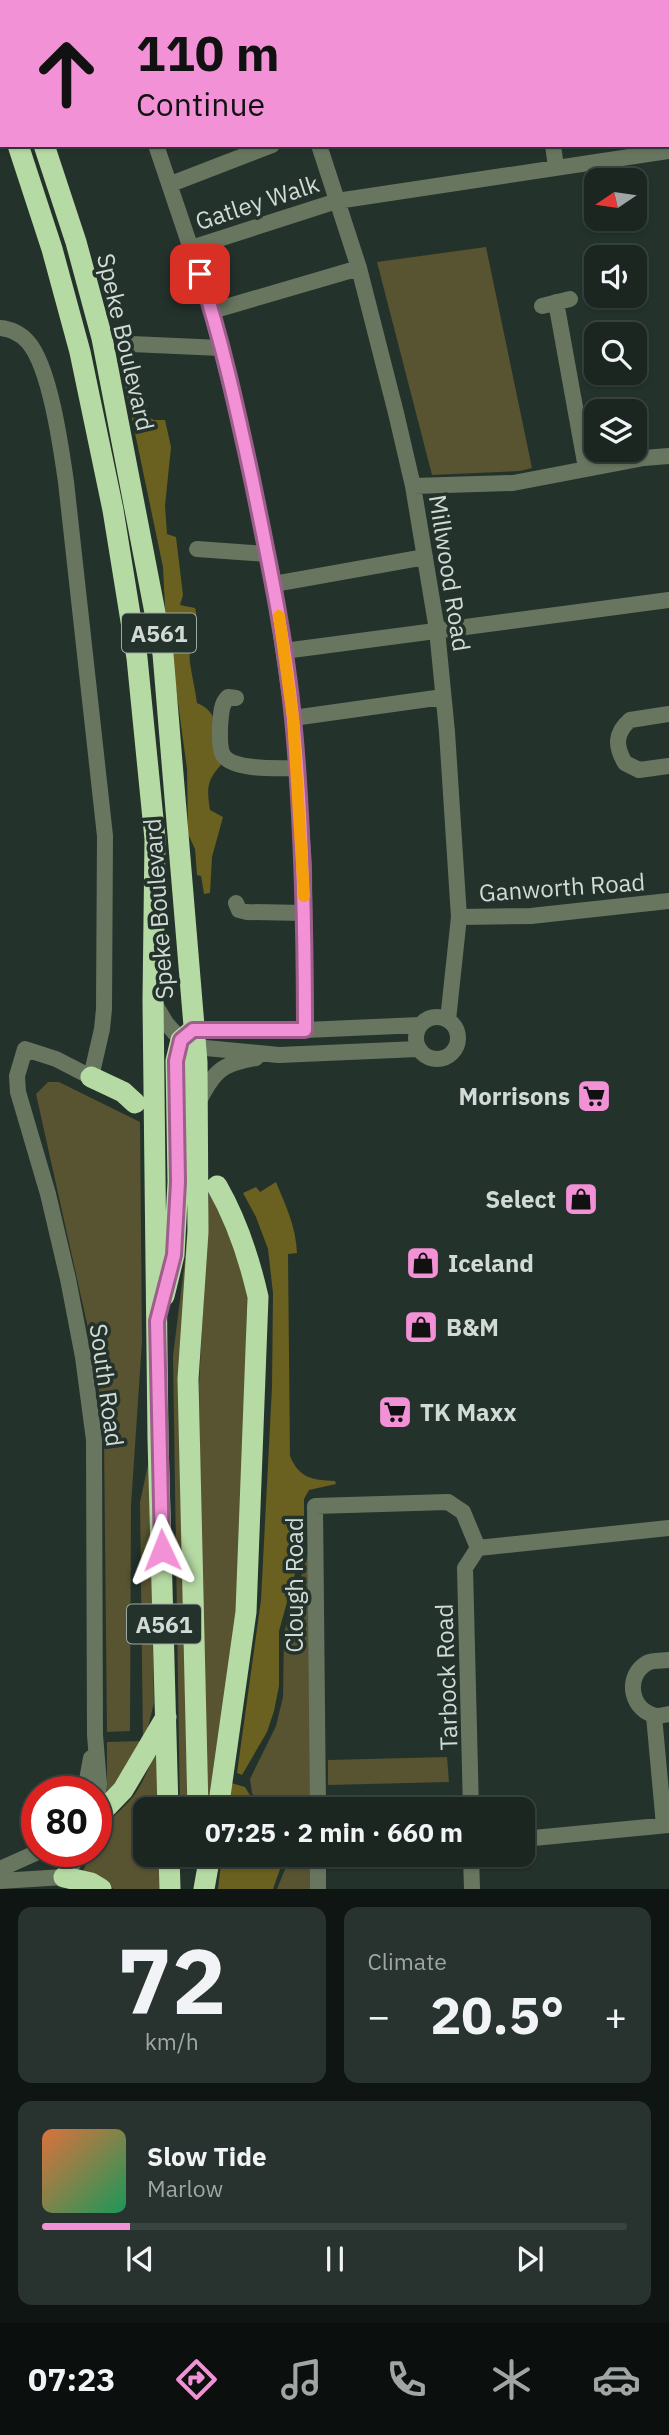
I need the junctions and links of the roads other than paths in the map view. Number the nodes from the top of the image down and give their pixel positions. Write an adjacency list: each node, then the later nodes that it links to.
1 (18, 147): 38 (highway, Speke Boulevard / A561)
2 (45, 147): 42 (highway, Speke Boulevard / A561)
3 (157, 147): 9 (street)
4 (267, 147): 9 (street)
5 (319, 147): 10 (street, Millwood Road)
6 (553, 147): 8 (street)
7 (669, 151): 8 (street, Gatley Walk)
8 (556, 167): 10 (street, Gatley Walk)
9 (171, 184): 11 (street)
10 (337, 201): 11 (street, Gatley Walk); 12 (street, Millwood Road)
11 (191, 247): 14 (street)
12 (359, 268): 14 (street); 20 (street, Millwood Road)
13 (556, 302): 19 (street)
14 (212, 311): 17 (street)
15 (0, 328): 45 (street)
16 (131, 344): 17 (street)
17 (221, 348): 22 (street)
18 (669, 456): 19 (street)
19 (586, 468): 20 (street)
20 (414, 485): 23 (street, Millwood Road)
21 (197, 549): 22 (street)
22 (268, 554): 24 (street)
23 (425, 557): 24 (street); 26 (street, Millwood Road)
24 (274, 584): 27 (street)
25 (669, 600): 26 (street)
26 (437, 630): 27 (street); 28 (street, Millwood Road)
27 (284, 651): 31 (street)
28 (443, 697): 31 (street); 37 (street, Millwood Road)
29 (236, 698): 33 (street)
30 (669, 714): 32 (street)
31 (293, 718): 33 (street)
32 (669, 766)
33 (297, 768): 36 (street)
34 (669, 901): 37 (street, Ganworth Road)
35 (236, 903): 36 (street)
36 (304, 913): 41 (street)
37 (459, 918): 39 (street, Millwood Road)
38 (153, 1000): 42 (street); 49 (highway, Speke Boulevard / A561)
39 (448, 1020): 40 (street); 43 (street)
40 (420, 1025): 41 (street); 43 (street)
41 (305, 1030): 42 (street)
42 (190, 1039): 44 (street); 47 (highway, Speke Boulevard / A561); 49 (highway, A561)
43 (418, 1049): 44 (street)
44 (279, 1055): 47 (street)
45 (91, 1077): 46 (highway); 55 (street, South Road)
46 (135, 1103)
47 (197, 1105): 59 (highway, Speke Boulevard / A561)
48 (216, 1186): 60 (highway)
49 (157, 1321): 54 (highway, Speke Boulevard / A561)
50 (669, 1528): 51 (street)
51 (478, 1548): 61 (street, Clough Road); 62 (street, Tarbock Road)
52 (669, 1660): 53 (street)
53 (662, 1715): 64 (street)
54 (166, 1717): 58 (highway, Speke Boulevard / A561); 63 (highway)
55 (95, 1735): 56 (street, South Road); 57 (street, South Road)
56 (88, 1776)
57 (98, 1776)
58 (168, 1797)
59 (198, 1797)
60 (220, 1797)
61 (318, 1797)
62 (471, 1797)
63 (112, 1802)
64 (667, 1825): 65 (street)
65 (535, 1838)
66 (21, 1860): 73 (street)
67 (71, 1867): 74 (street)
68 (169, 1867): 77 (highway)
69 (201, 1867): 78 (highway)
70 (207, 1867): 78 (highway)
71 (318, 1867): 79 (street)
72 (471, 1867): 80 (street)
73 (0, 1869)
74 (64, 1877): 75 (street); 76 (highway)
75 (0, 1881)
76 (102, 1889)
77 (170, 1889)
78 (202, 1889)
79 (318, 1889)
80 (471, 1889)

